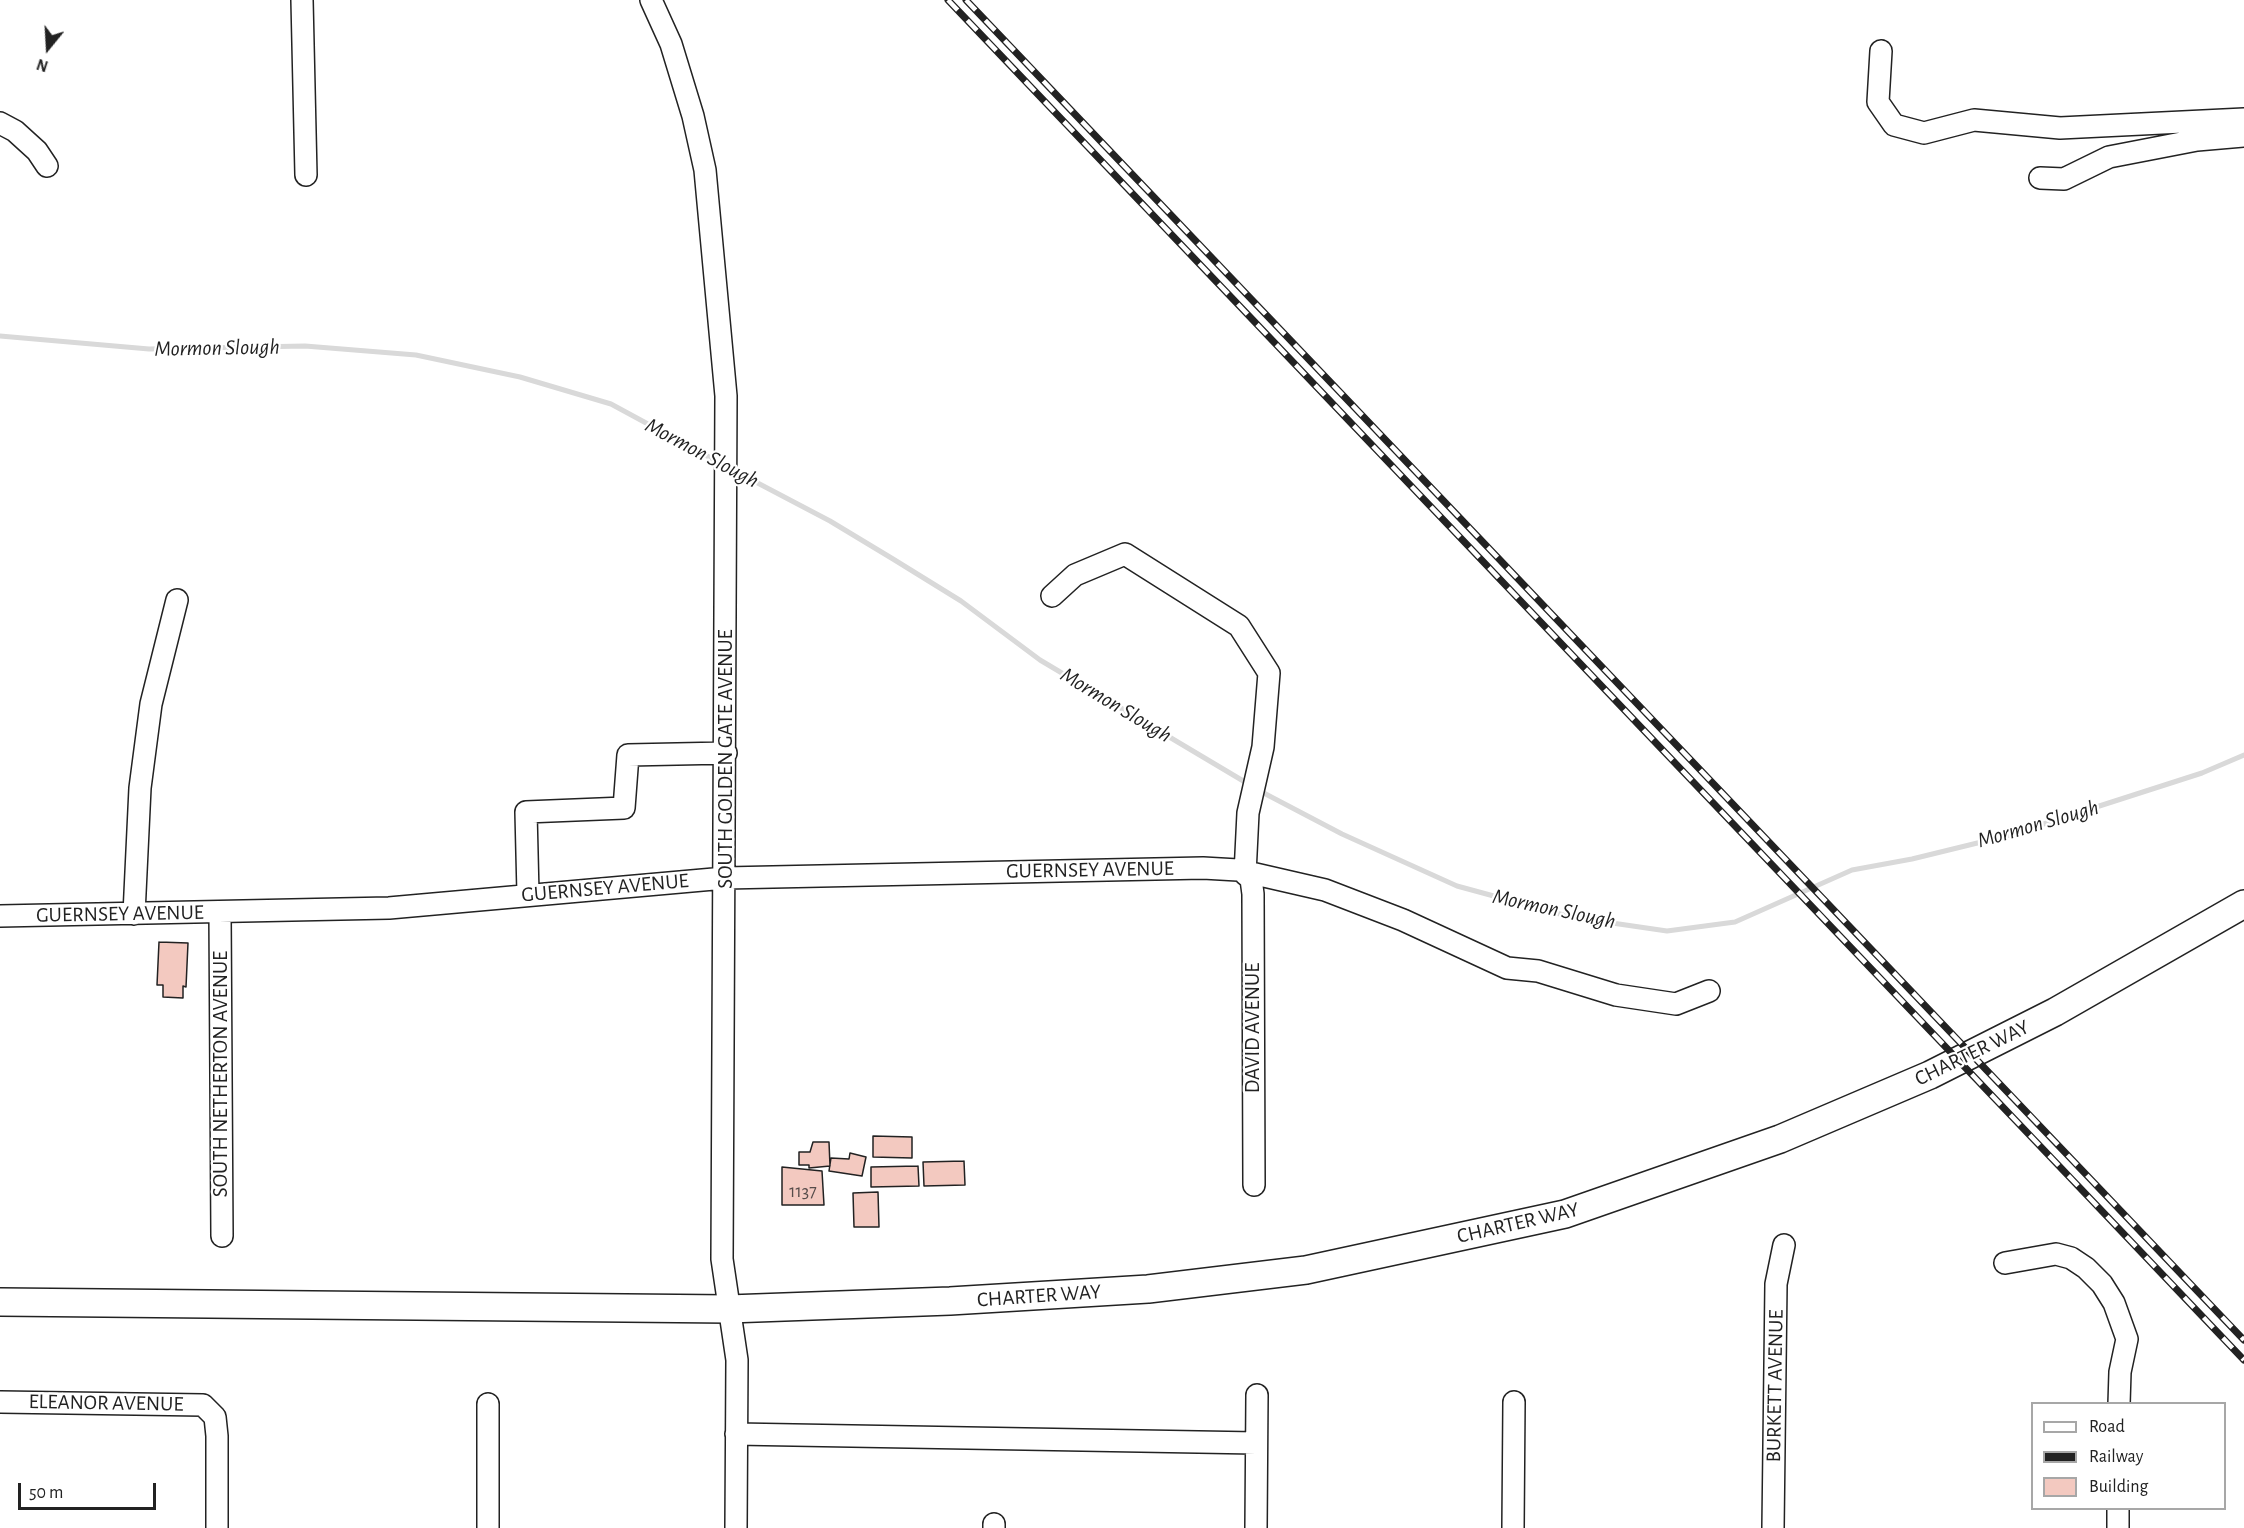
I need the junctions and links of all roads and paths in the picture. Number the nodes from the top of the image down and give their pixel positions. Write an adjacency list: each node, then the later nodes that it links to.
1 (302, 0): 7 (street)
2 (651, 0): 11 (street, SOUTH GOLDEN GATE AVENUE)
3 (1881, 51): 5 (street)
4 (0, 123): 6 (street)
5 (2240, 130): 8 (street)
6 (47, 166)
7 (306, 175)
8 (2040, 178)
9 (1052, 596): 12 (street, DAVID AVENUE)
10 (177, 600): 17 (street)
11 (726, 753): 13 (street, SOUTH GOLDEN GATE AVENUE); 14 (street)
12 (1245, 874): 13 (street, GUERNSEY AVENUE); 19 (street, GUERNSEY AVENUE); 20 (street, DAVID AVENUE)
13 (725, 878): 14 (street, GUERNSEY AVENUE); 25 (street, SOUTH GOLDEN GATE AVENUE)
14 (528, 894): 16 (street, GUERNSEY AVENUE)
15 (2244, 904): 25 (main road, CHARTER WAY)
16 (220, 913): 17 (street, GUERNSEY AVENUE); 21 (street, SOUTH NETHERTON AVENUE)
17 (134, 914): 18 (street, GUERNSEY AVENUE)
18 (0, 916)
19 (1709, 991)
20 (1254, 1185)
21 (222, 1236)
22 (1784, 1245): 39 (street, BURKETT AVENUE)
23 (2005, 1263): 29 (street)
24 (0, 1302): 25 (main road, CHARTER WAY)
25 (729, 1309): 31 (street, SOUTH GOLDEN GATE AVENUE)
26 (1257, 1395): 32 (street)
27 (0, 1402): 34 (street, ELEANOR AVENUE)
28 (1514, 1402): 38 (street)
29 (2119, 1402)
30 (488, 1404): 35 (street)
31 (736, 1434): 32 (street); 36 (street, SOUTH GOLDEN GATE AVENUE)
32 (1256, 1443): 37 (street)
33 (2118, 1510): 40 (street)
34 (217, 1528)
35 (488, 1528)
36 (736, 1528)
37 (1256, 1528)
38 (1513, 1528)
39 (1773, 1528)
40 (2118, 1528)

